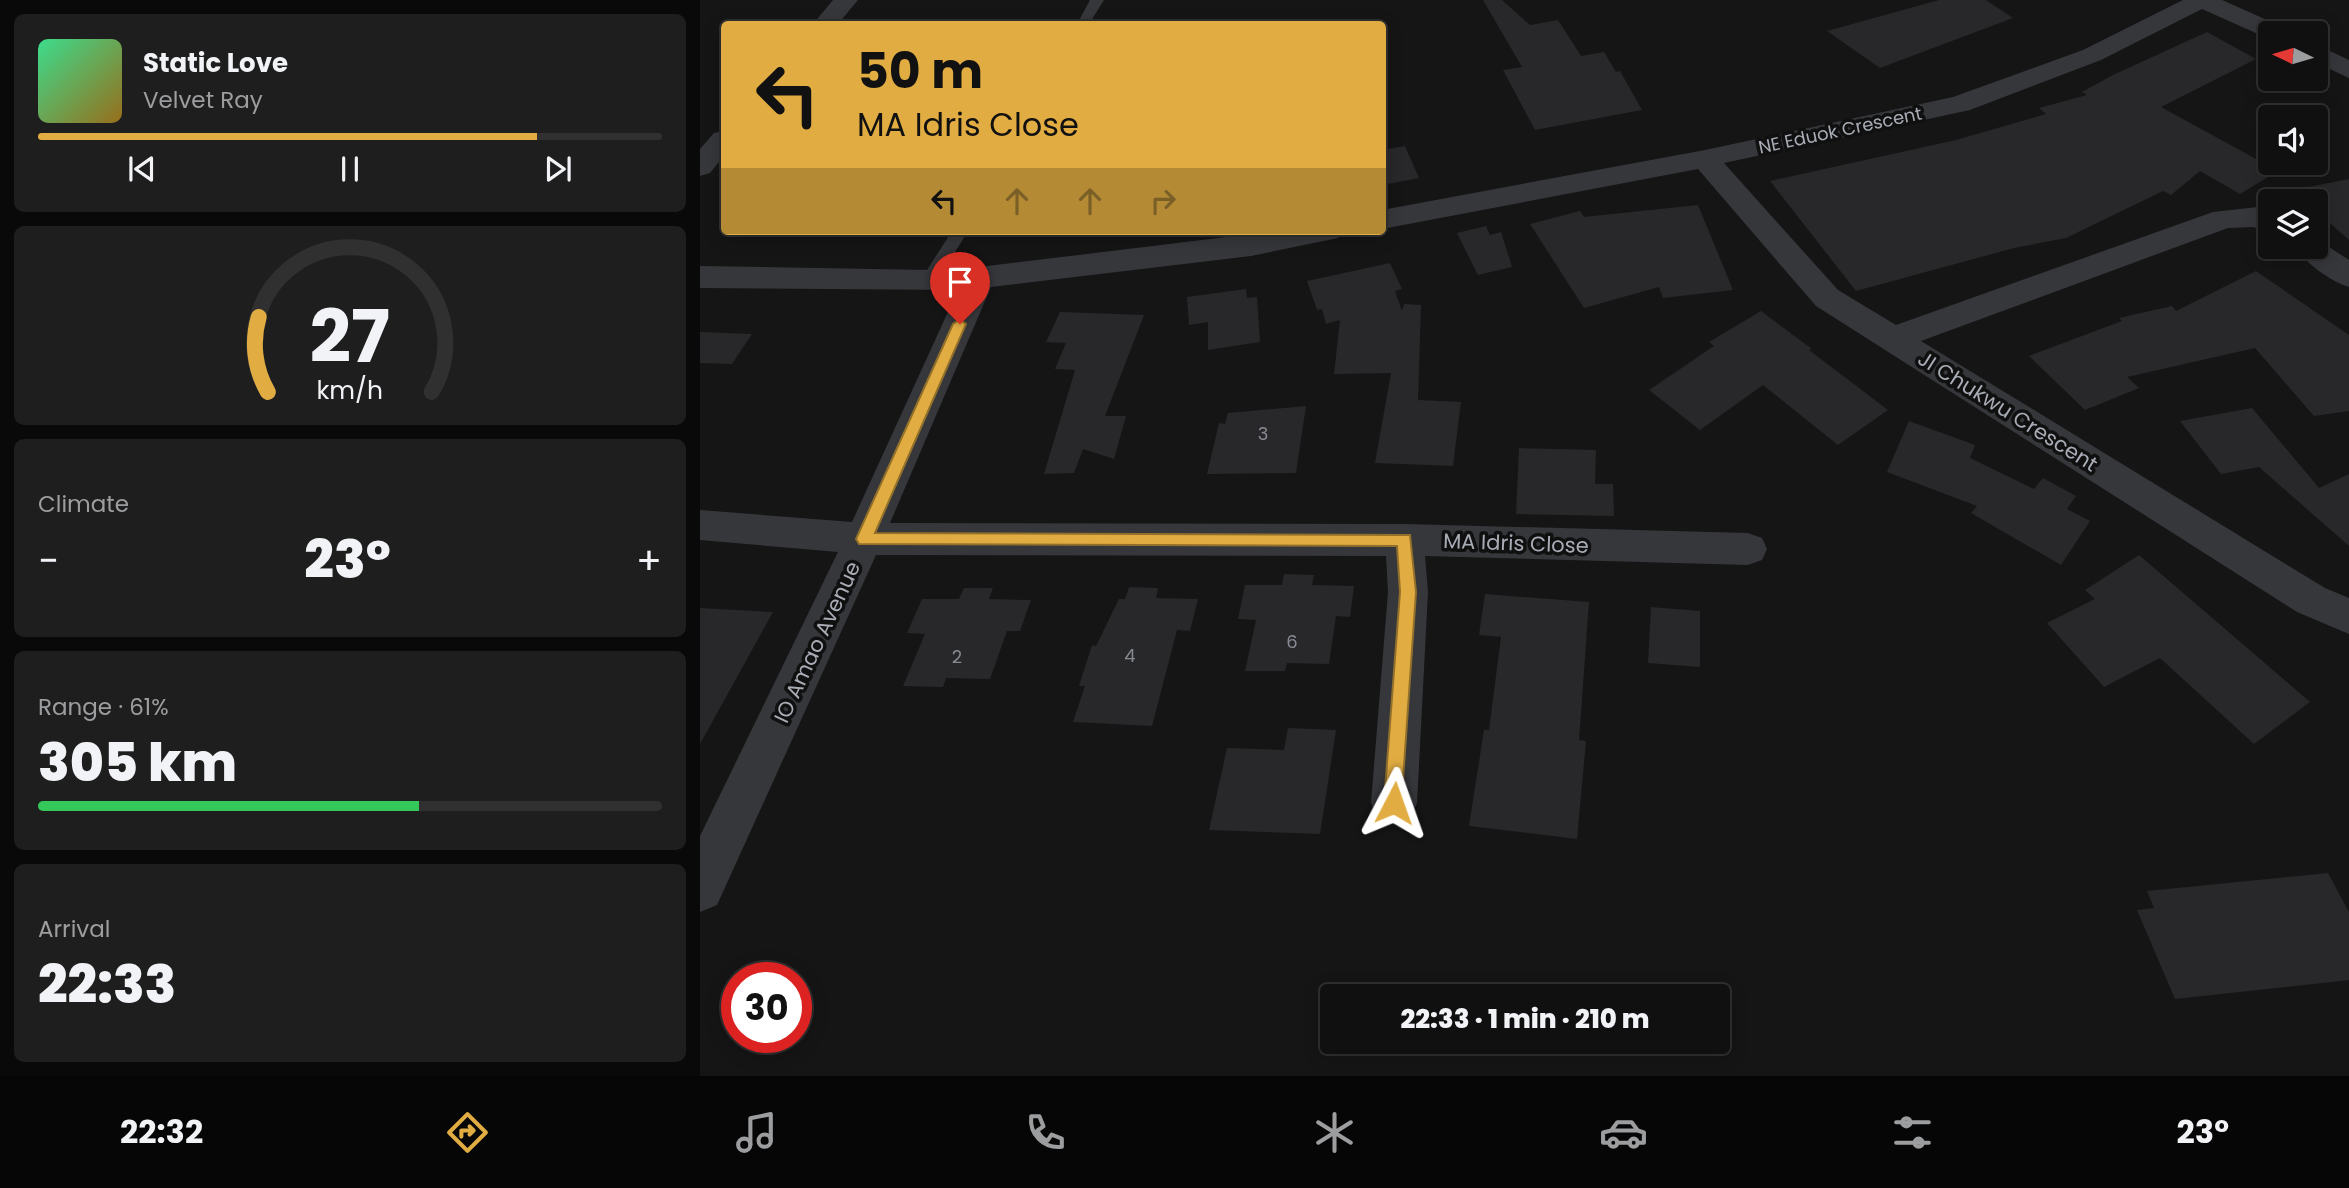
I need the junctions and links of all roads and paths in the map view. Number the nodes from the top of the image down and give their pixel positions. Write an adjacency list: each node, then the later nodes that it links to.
1 (846, 0): 4 (street)
2 (1097, 0): 5 (lane)
3 (2203, 0): 6 (street, NE Eduok Crescent); 10 (street, NE Eduok Crescent)
4 (828, 21)
5 (1085, 21)
6 (2258, 25)
7 (2328, 59): 8 (street)
8 (2349, 70)
9 (721, 142): 11 (street)
10 (1705, 159): 13 (street, NE Eduok Crescent); 21 (street, JI Chukwu Crescent)
11 (700, 167)
12 (2258, 217): 21 (street)
13 (1386, 219)
14 (958, 235): 20 (lane)
15 (1307, 235): 19 (street)
16 (2326, 259): 17 (street)
17 (2349, 276)
18 (700, 277): 20 (street)
19 (979, 278): 20 (street); 23 (street, IO Amao Avenue)
20 (929, 281)
21 (1890, 340): 26 (street, JI Chukwu Crescent)
22 (700, 525): 23 (street, MA Idris Close)
23 (864, 539): 24 (street, MA Idris Close); 28 (street, IO Amao Avenue)
24 (1405, 540): 25 (street, MA Idris Close); 27 (street)
25 (1748, 549)
26 (2349, 617)
27 (1394, 803)
28 (700, 888)

